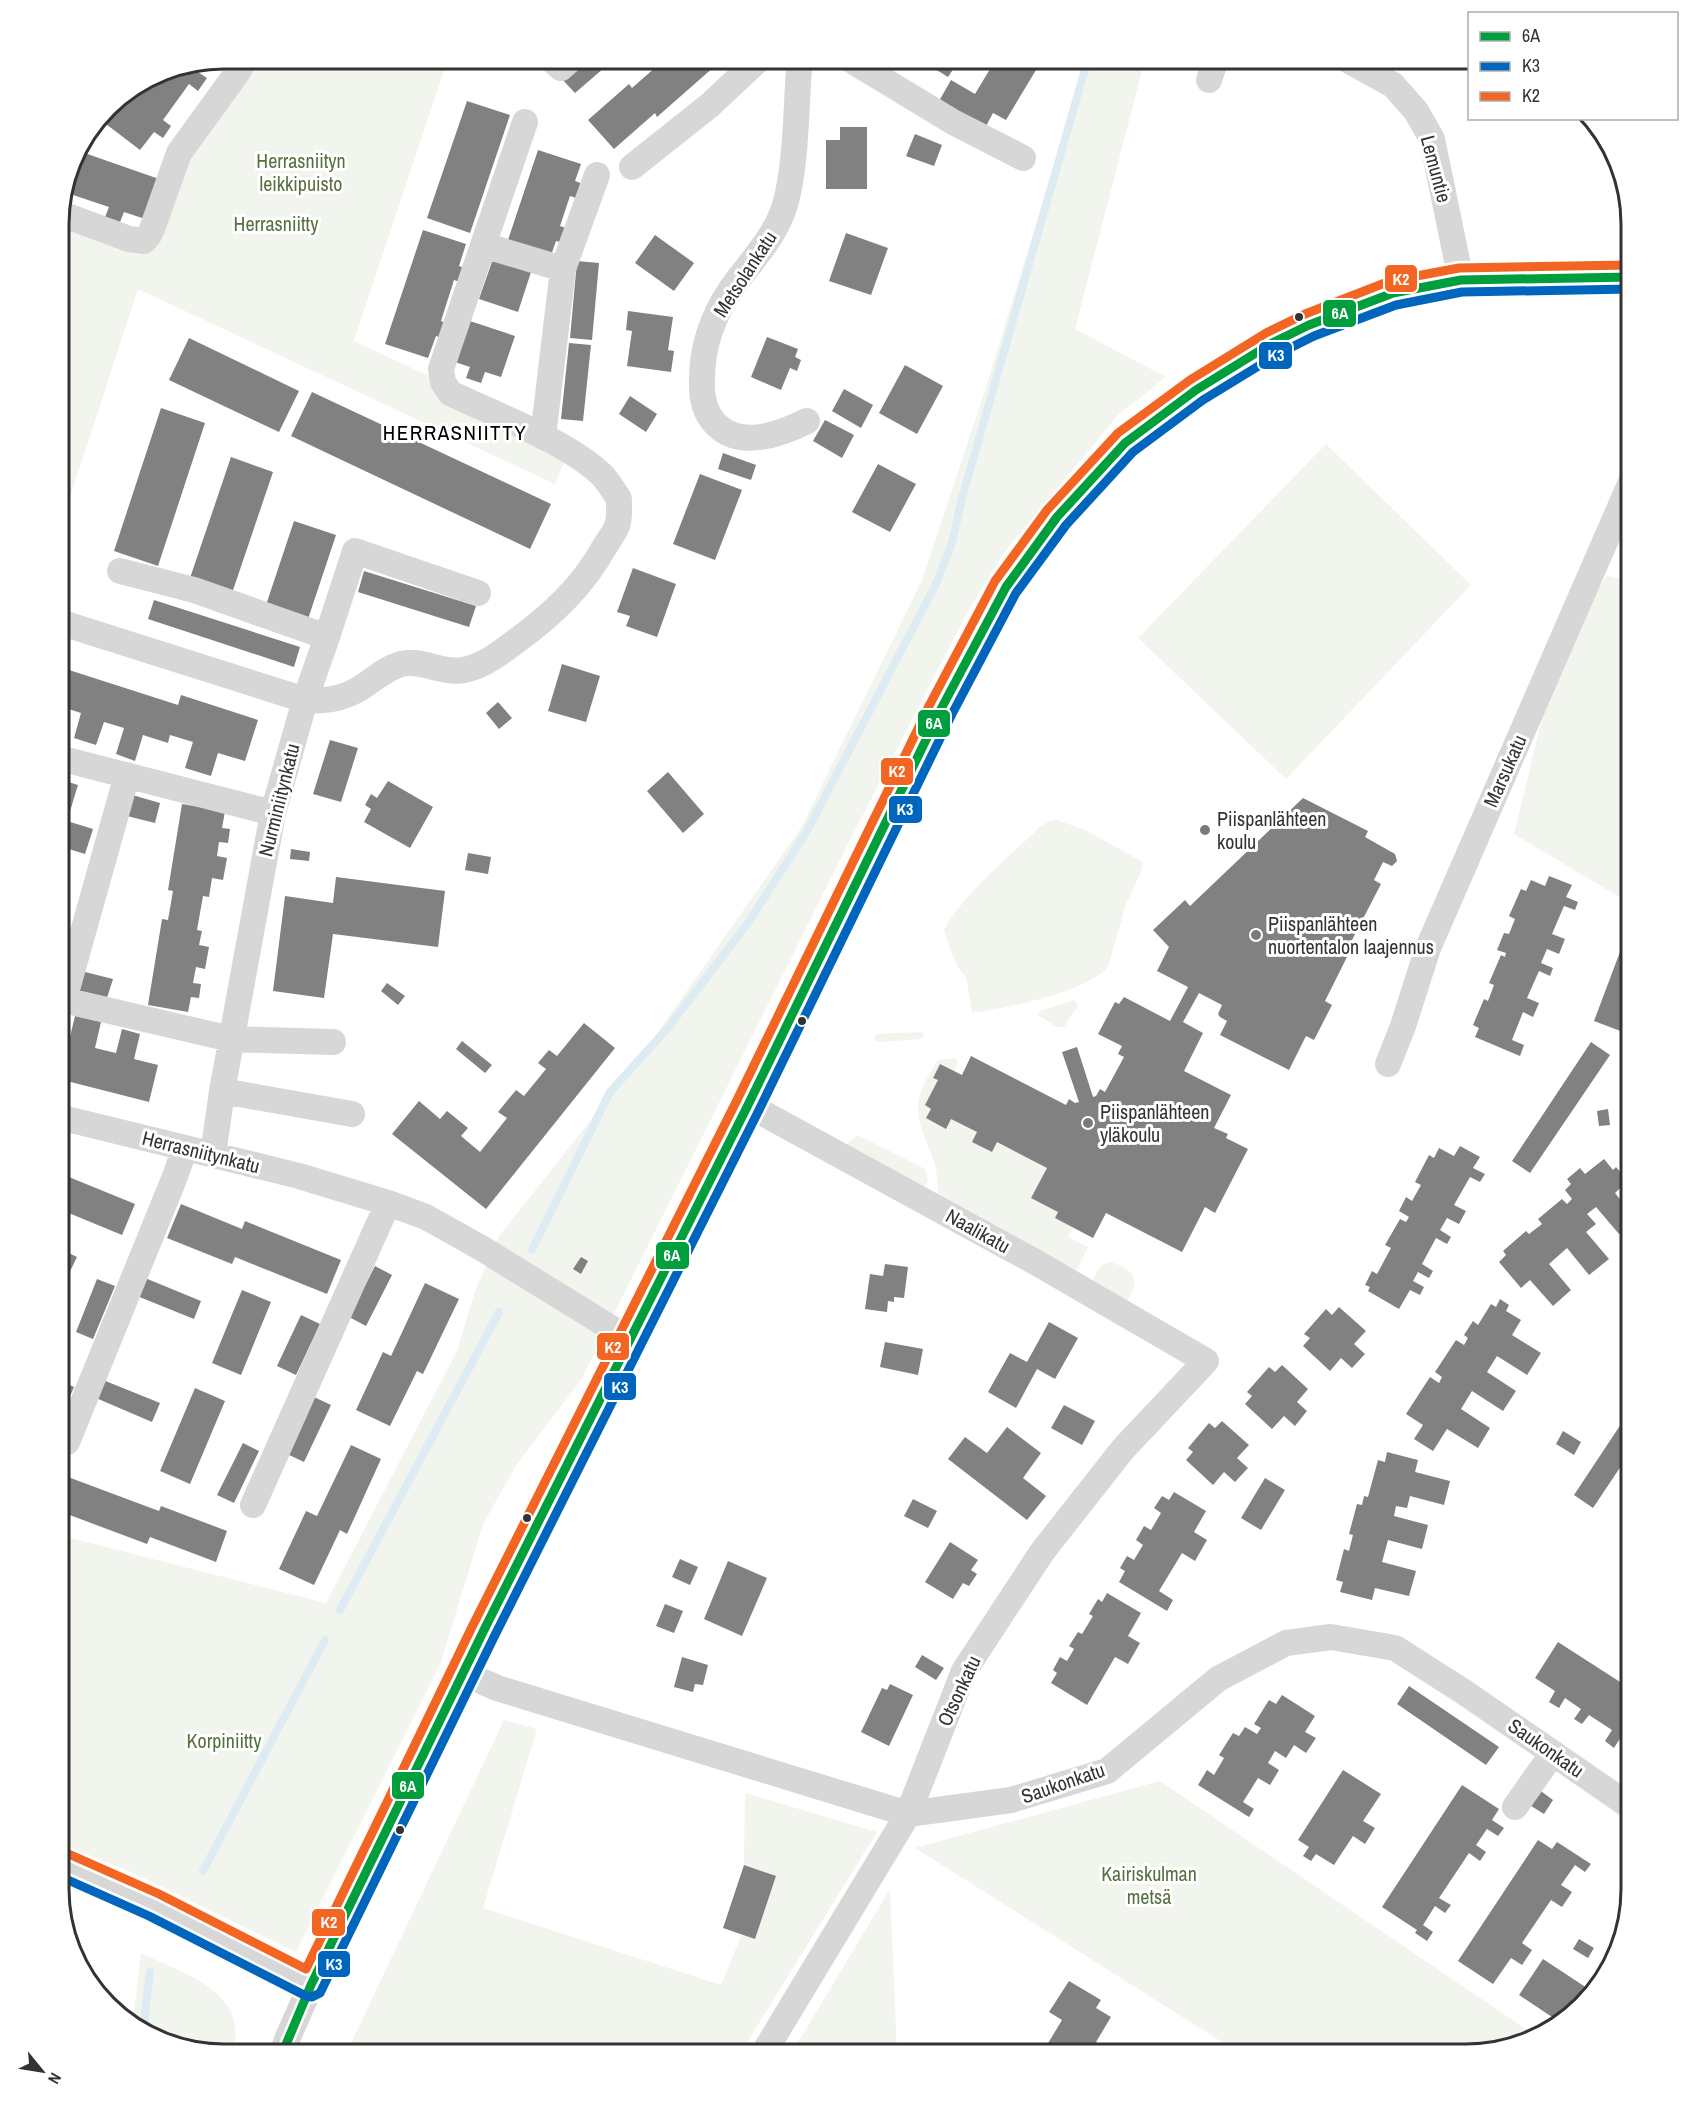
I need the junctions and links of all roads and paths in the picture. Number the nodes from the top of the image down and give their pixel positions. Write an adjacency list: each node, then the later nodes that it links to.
1 (239, 69): 10 (street)
2 (748, 69): 8 (street)
3 (799, 69): 15 (street, Metsolankatu)
4 (866, 69): 7 (street)
5 (1364, 69): 14 (street, Lemuntie)
6 (525, 122): 11 (street)
7 (1023, 158)
8 (632, 168)
9 (597, 175): 12 (street)
10 (69, 217)
11 (483, 244): 12 (street); 16 (street)
12 (563, 270): 16 (street)
13 (1621, 277): 14 (street)
14 (1461, 280): 32 (street)
15 (807, 421)
16 (543, 437): 22 (street)
17 (1621, 507): 30 (street, Marsukatu)
18 (120, 572): 21 (street)
19 (478, 593): 21 (street, Nurminiitynkatu)
20 (69, 625): 22 (street)
21 (327, 637): 22 (street, Nurminiitynkatu)
22 (305, 700): 25 (street, Nurminiitynkatu)
23 (69, 760): 24 (street)
24 (127, 775): 25 (street); 26 (street)
25 (273, 813): 28 (street, Nurminiitynkatu)
26 (69, 972)
27 (69, 1001): 28 (street)
28 (231, 1039): 29 (street); 31 (street, Nurminiitynkatu)
29 (333, 1042)
30 (1388, 1064)
31 (222, 1091): 33 (street); 36 (street, Nurminiitynkatu)
32 (748, 1105): 38 (street); 39 (street, Naalikatu)
33 (352, 1114)
34 (69, 1119): 35 (street, Herrasniitynkatu)
35 (185, 1148): 36 (street, Herrasniitynkatu); 40 (street)
36 (213, 1155): 37 (street, Herrasniitynkatu)
37 (388, 1203): 38 (street, Herrasniitynkatu); 41 (street)
38 (629, 1339): 42 (street)
39 (1206, 1362): 46 (street, Otsonkatu)
40 (69, 1437)
41 (253, 1505)
42 (463, 1673): 46 (street, Saukonkatu); 48 (street)
43 (1553, 1753): 44 (street, Saukonkatu); 45 (street); 46 (street, Saukonkatu)
44 (1621, 1799)
45 (1515, 1807)
46 (908, 1814): 50 (street, Otsonkatu)
47 (69, 1868): 48 (street)
48 (311, 1985): 49 (street)
49 (286, 2044)
50 (770, 2044)

